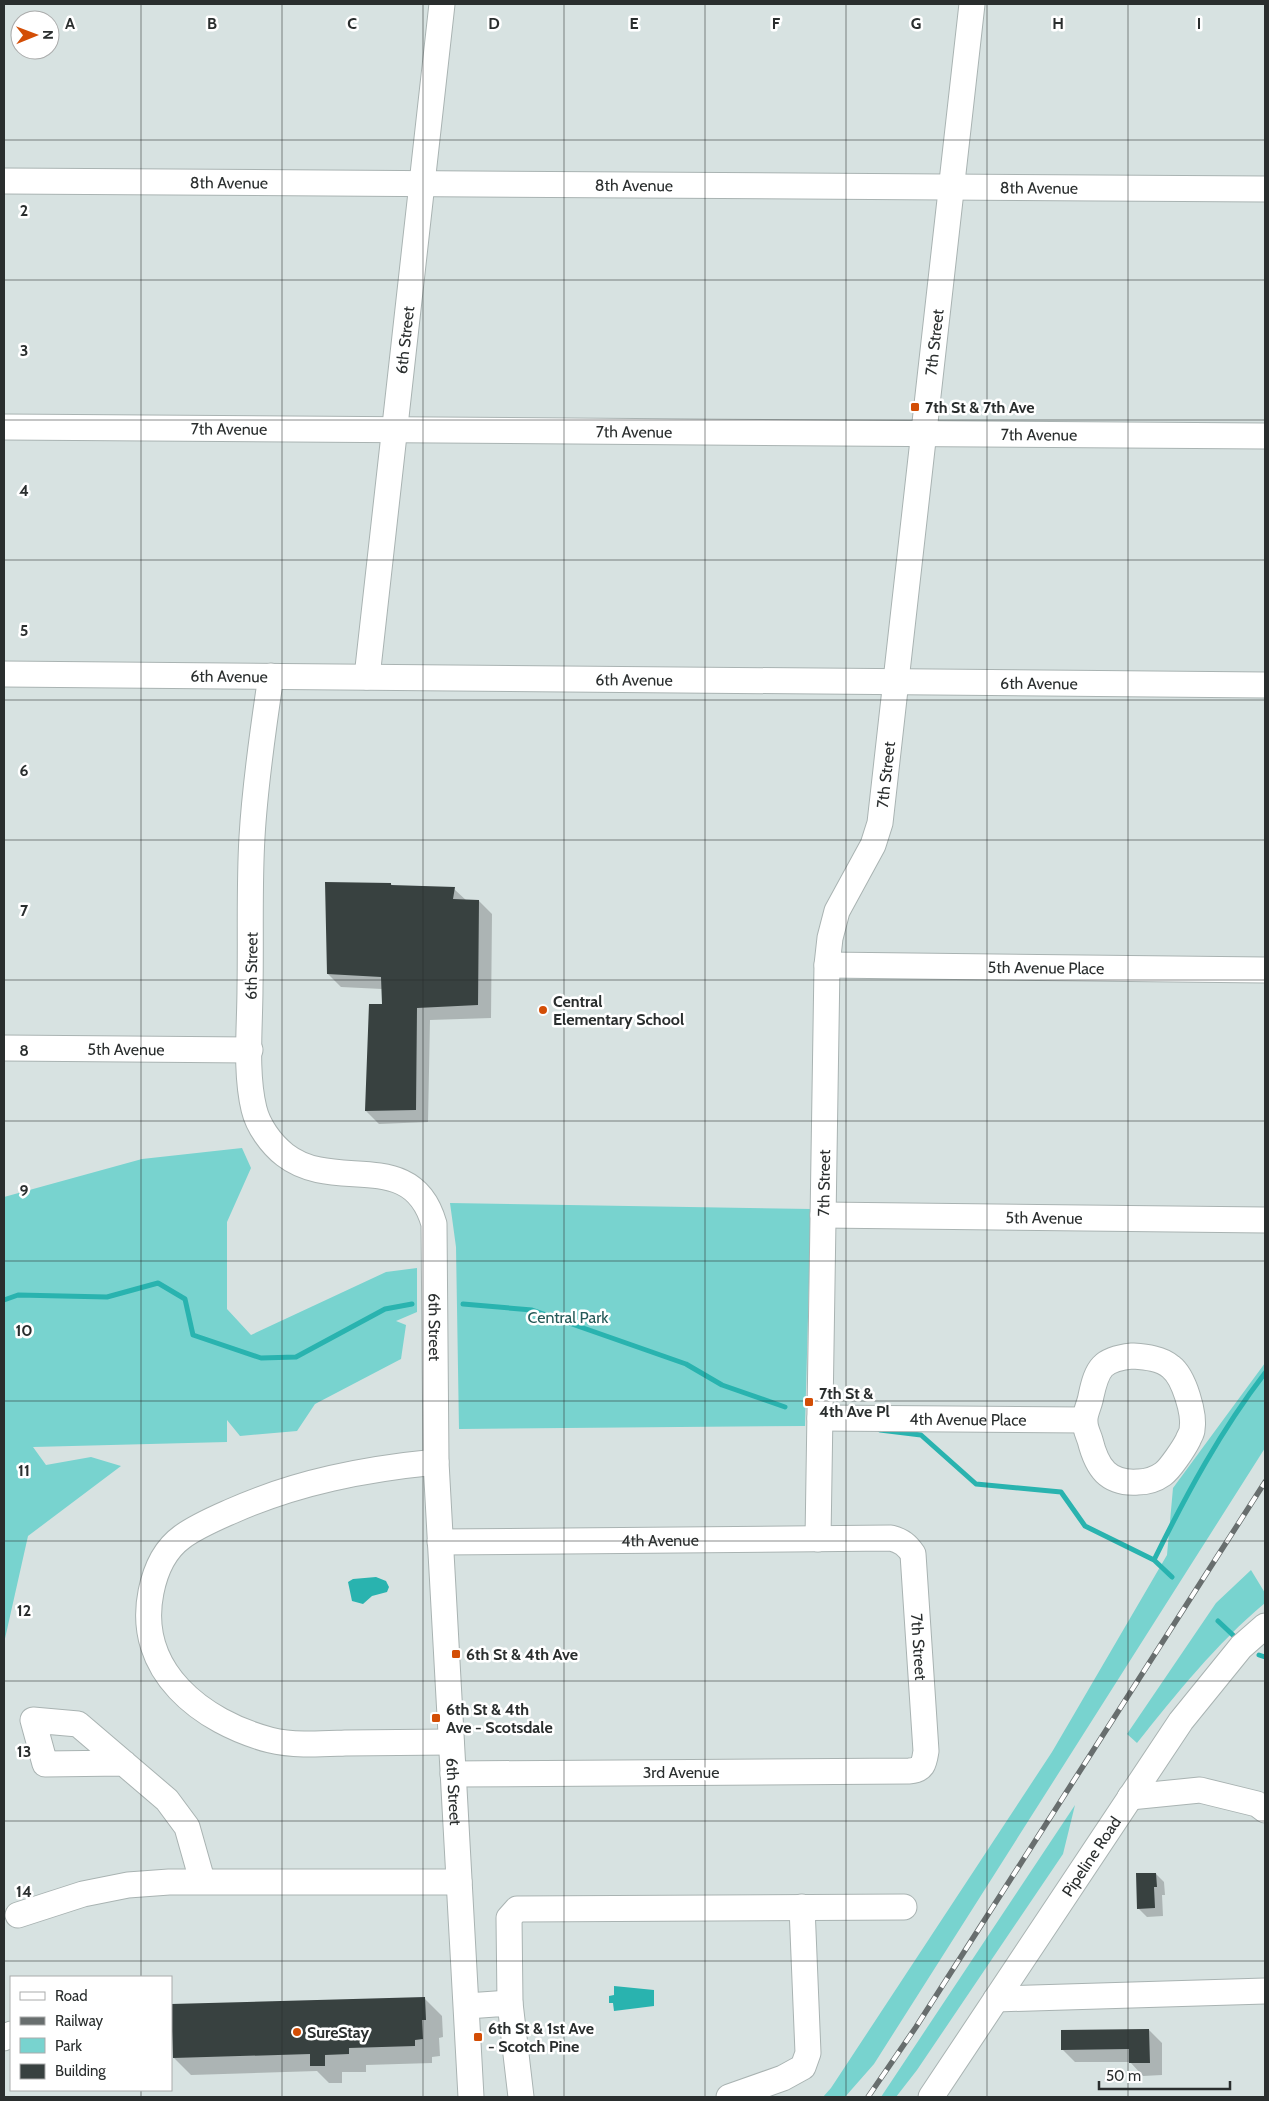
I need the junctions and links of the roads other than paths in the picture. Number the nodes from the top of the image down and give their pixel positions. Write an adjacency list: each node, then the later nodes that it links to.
1 (442, 4): 4 (street, 6th Street)
2 (972, 4): 5 (street, 7th Street)
3 (4, 182): 4 (street, 8th Avenue)
4 (422, 184): 5 (street, 8th Avenue); 8 (street, 6th Street)
5 (951, 187): 6 (street, 8th Avenue); 9 (street, 7th Street)
6 (1265, 189)
7 (4, 427): 8 (street, 7th Avenue)
8 (394, 430): 9 (street, 7th Avenue); 13 (street, 6th Street)
9 (924, 433): 10 (street, 7th Avenue); 14 (street, 7th Street)
10 (1265, 436)
11 (4, 674): 12 (street, 6th Avenue)
12 (271, 676): 13 (street, 6th Avenue); 19 (street, 6th Street)
13 (367, 677): 14 (street, 6th Avenue)
14 (896, 682): 15 (street, 6th Avenue); 16 (street, 7th Street)
15 (1265, 685)
16 (827, 965): 17 (street, 5th Avenue Place); 20 (street, 7th Street)
17 (1265, 970)
18 (4, 1048): 19 (street, 5th Avenue)
19 (250, 1050): 24 (street, 6th Street)
20 (823, 1215): 21 (street, 5th Avenue); 22 (street, 7th Street)
21 (1265, 1220)
22 (820, 1418): 23 (street, 4th Avenue Place); 26 (street, 7th Street)
23 (1084, 1420): 23 (street)
24 (436, 1462): 27 (street, 6th Street); 29 (street)
25 (880, 1538): 26 (street, 4th Avenue); 31 (street, 7th Street)
26 (818, 1539): 27 (street, 4th Avenue)
27 (440, 1542): 29 (street, 6th Street)
28 (1265, 1626): 33 (street, Pipeline Road)
29 (451, 1742): 32 (street, 6th Street)
30 (124, 1764): 35 (street)
31 (909, 1771): 32 (street, 3rd Avenue)
32 (453, 1774): 36 (street, 6th Street)
33 (1130, 1797): 34 (street); 41 (street, Pipeline Road)
34 (1265, 1810)
35 (202, 1880): 36 (street); 39 (street)
36 (459, 1882): 43 (street, 6th Street)
37 (802, 1907): 38 (street); 42 (street); 46 (street)
38 (904, 1907)
39 (18, 1915)
40 (1265, 1991): 41 (street)
41 (996, 1999): 47 (street, Pipeline Road)
42 (510, 2003): 43 (street); 45 (street)
43 (467, 2006): 44 (street, 6th Street)
44 (471, 2097)
45 (521, 2097)
46 (729, 2097)
47 (931, 2097)

